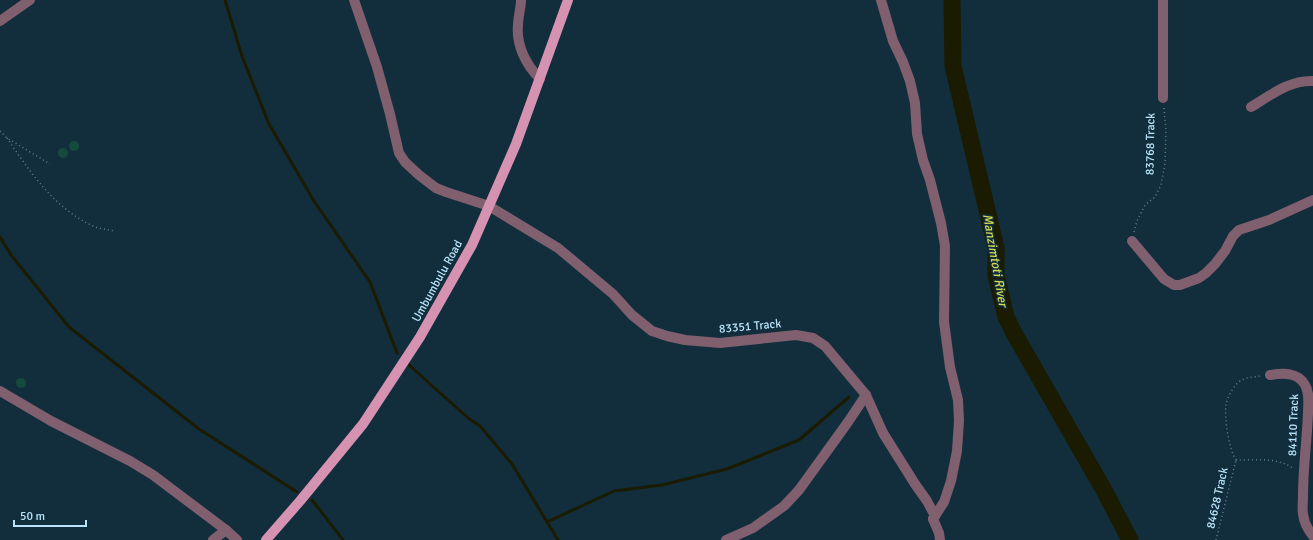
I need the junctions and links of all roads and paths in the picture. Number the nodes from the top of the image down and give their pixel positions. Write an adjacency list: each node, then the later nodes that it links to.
1 (30, 0): 7 (street)
2 (354, 0): 16 (street, 83351 Track)
3 (522, 0): 8 (street)
4 (568, 0): 8 (main road, Umbumbulu Road)
5 (882, 0): 24 (street)
6 (1163, 0): 10 (street, 83768 Track)
7 (0, 21)
8 (540, 79): 16 (main road, Umbumbulu Road)
9 (1313, 80): 11 (street)
10 (1163, 98): 18 (path, 83768 Track)
11 (1251, 107)
12 (0, 132): 13 (path)
13 (7, 138): 14 (path); 17 (path)
14 (50, 164)
15 (1313, 200): 18 (street)
16 (489, 206): 21 (street, 83351 Track); 29 (main road, Umbumbulu Road)
17 (114, 231)
18 (1132, 241)
19 (1270, 375): 22 (path); 23 (street, 84110 Track)
20 (0, 391): 25 (street)
21 (866, 395): 24 (street, 83351 Track); 30 (street)
22 (1236, 460): 23 (path, 84110 Track); 32 (path, 84628 Track)
23 (1303, 482): 26 (street, 84110 Track)
24 (933, 519): 31 (street, 83351 Track)
25 (226, 530): 27 (street); 28 (street)
26 (1313, 536)
27 (213, 540)
28 (237, 540)
29 (266, 540)
30 (726, 540)
31 (940, 540)
32 (1216, 540)

